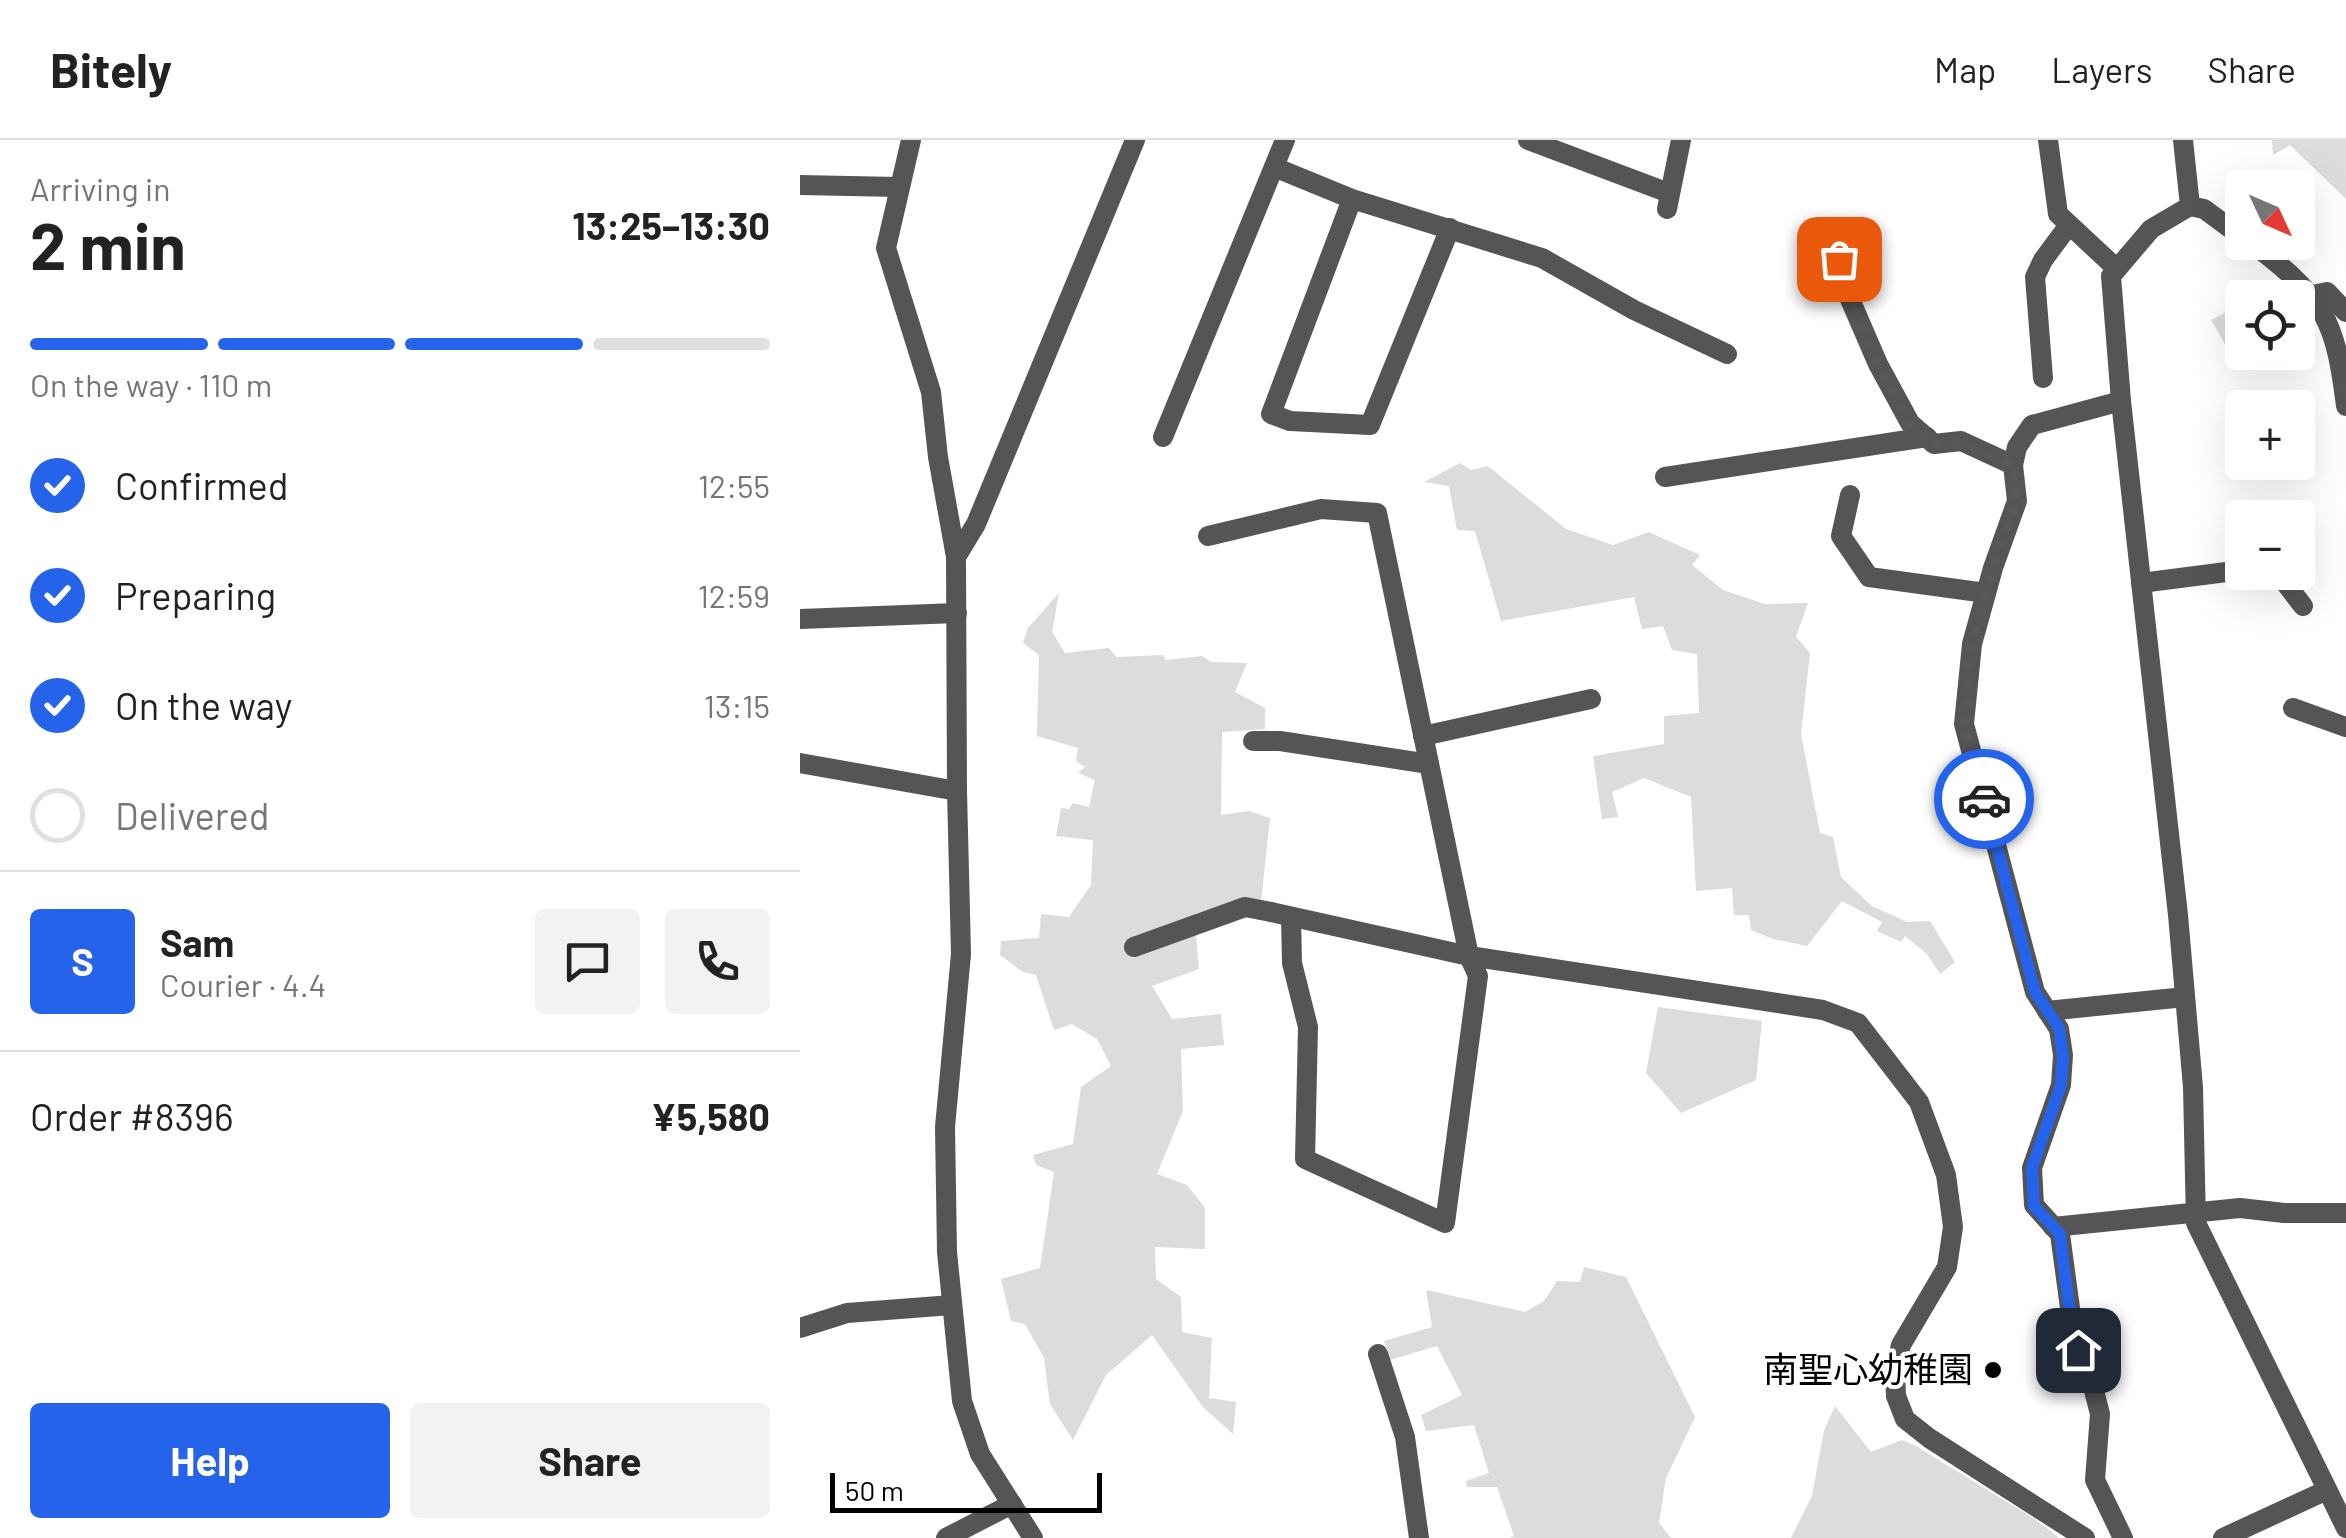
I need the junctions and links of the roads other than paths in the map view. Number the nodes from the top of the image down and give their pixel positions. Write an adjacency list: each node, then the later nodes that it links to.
1 (911, 140): 10 (street)
2 (1135, 140): 33 (street)
3 (1285, 140): 8 (street)
4 (1528, 140): 5 (street)
5 (1682, 140)
6 (2048, 140): 14 (street)
7 (2183, 140): 12 (street)
8 (1274, 167): 11 (street); 27 (street)
9 (800, 185): 10 (street)
10 (900, 187): 33 (street)
11 (1352, 199): 15 (street); 15 (street)
12 (2190, 206): 13 (street); 18 (street)
13 (2225, 224)
14 (2070, 225): 18 (street); 24 (street)
15 (1450, 228): 23 (street)
16 (1839, 259): 28 (street)
17 (2274, 260): 19 (street)
18 (2117, 269): 25 (street)
19 (2293, 280)
20 (2315, 295): 22 (street)
21 (2315, 304): 26 (street)
22 (2346, 312)
23 (1728, 354)
24 (2043, 378)
25 (2121, 401): 29 (street); 35 (street)
26 (2346, 406)
27 (1163, 437)
28 (1927, 438): 29 (street); 30 (street)
29 (2013, 465): 37 (street)
30 (1665, 477)
31 (1850, 495): 37 (street)
32 (1208, 536): 44 (street)
33 (956, 557): 39 (street)
34 (2225, 572): 35 (street)
35 (2141, 583): 52 (street)
36 (2290, 590): 38 (street)
37 (1986, 593): 53 (street)
38 (2302, 606)
39 (957, 613): 40 (street); 48 (street)
40 (800, 618)
41 (1591, 699): 44 (street)
42 (2294, 708): 43 (street)
43 (2346, 727)
44 (1424, 736): 47 (street)
45 (1253, 741): 47 (street)
46 (800, 763): 48 (street)
47 (1430, 764): 51 (street)
48 (958, 791): 57 (street)
49 (1281, 915): 50 (street); 51 (street); 51 (street)
50 (1134, 947)
51 (1469, 956): 66 (street)
52 (2185, 997): 53 (street); 54 (street)
53 (2047, 1011): 56 (street)
54 (2196, 1211): 55 (street); 56 (street); 60 (street)
55 (2346, 1213)
56 (2053, 1227): 67 (street)
57 (952, 1305): 58 (street); 61 (street)
58 (800, 1328)
59 (1378, 1354): 65 (street)
60 (2335, 1496): 62 (street); 68 (street)
61 (1012, 1504): 63 (street); 64 (street)
62 (2346, 1528)
63 (946, 1538)
64 (1033, 1538)
65 (1419, 1538)
66 (2085, 1538)
67 (2123, 1538)
68 (2223, 1538)

